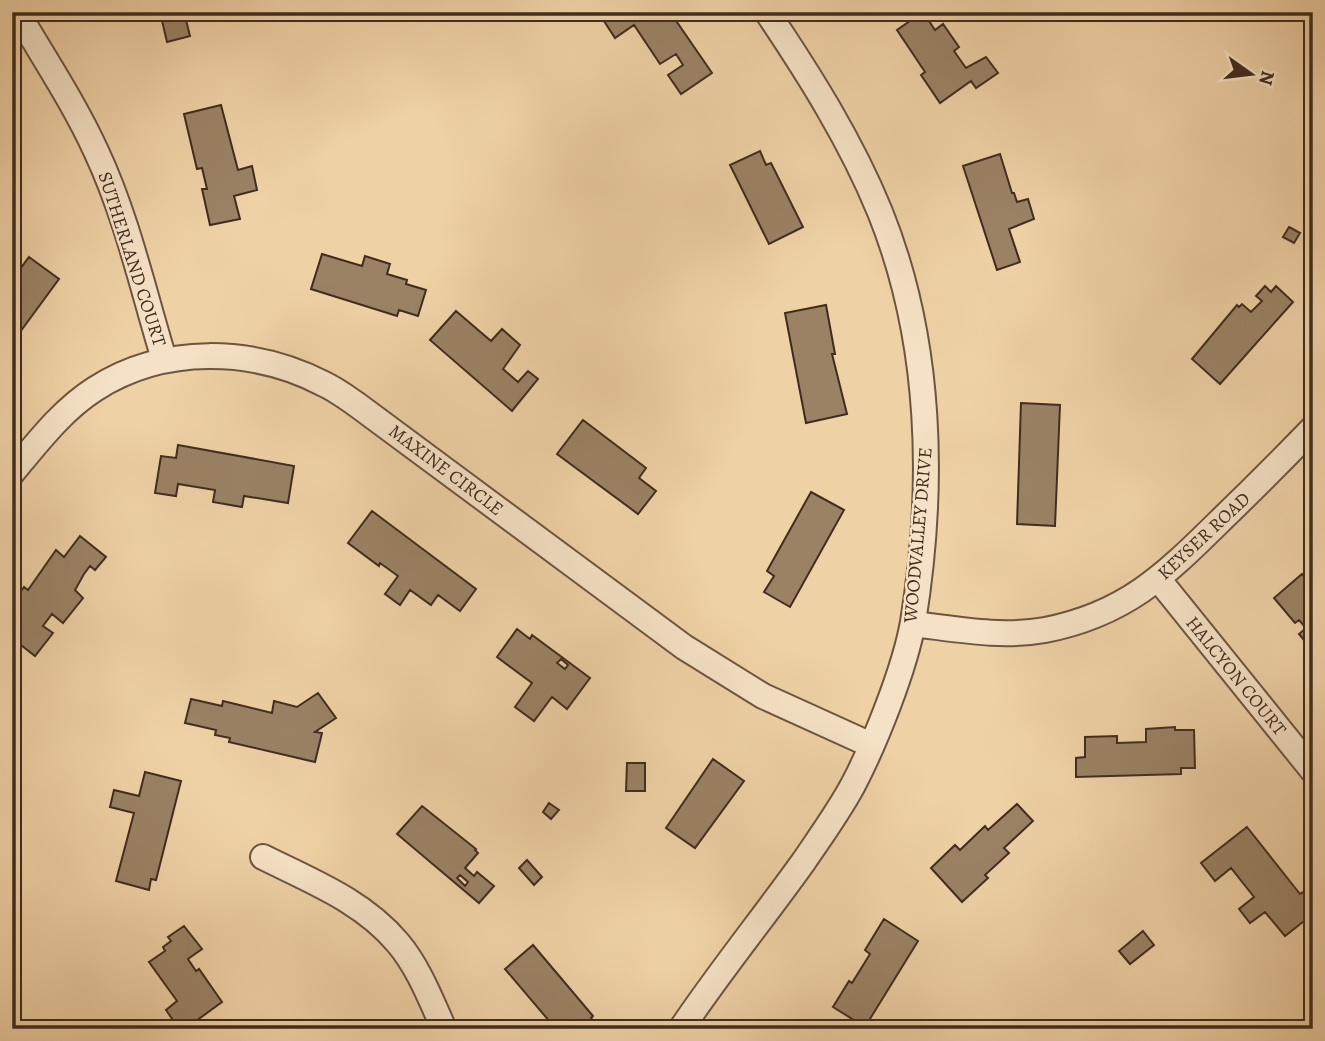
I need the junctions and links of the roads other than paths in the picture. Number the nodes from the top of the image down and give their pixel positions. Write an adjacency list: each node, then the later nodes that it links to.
1 (17, 12): 3 (street, SUTHERLAND COURT)
2 (767, 12): 7 (street, WOODVALLEY DRIVE)
3 (164, 359): 5 (street, MAXINE CIRCLE); 8 (street, MAXINE CIRCLE)
4 (1313, 428): 6 (street, KEYSER ROAD)
5 (12, 473)
6 (1159, 580): 7 (street, KEYSER ROAD); 9 (street, HALCYON COURT)
7 (912, 624): 8 (street, WOODVALLEY DRIVE)
8 (871, 745): 12 (street, WOODVALLEY DRIVE)
9 (1313, 771)
10 (263, 857): 11 (street)
11 (444, 1029)
12 (681, 1029)

